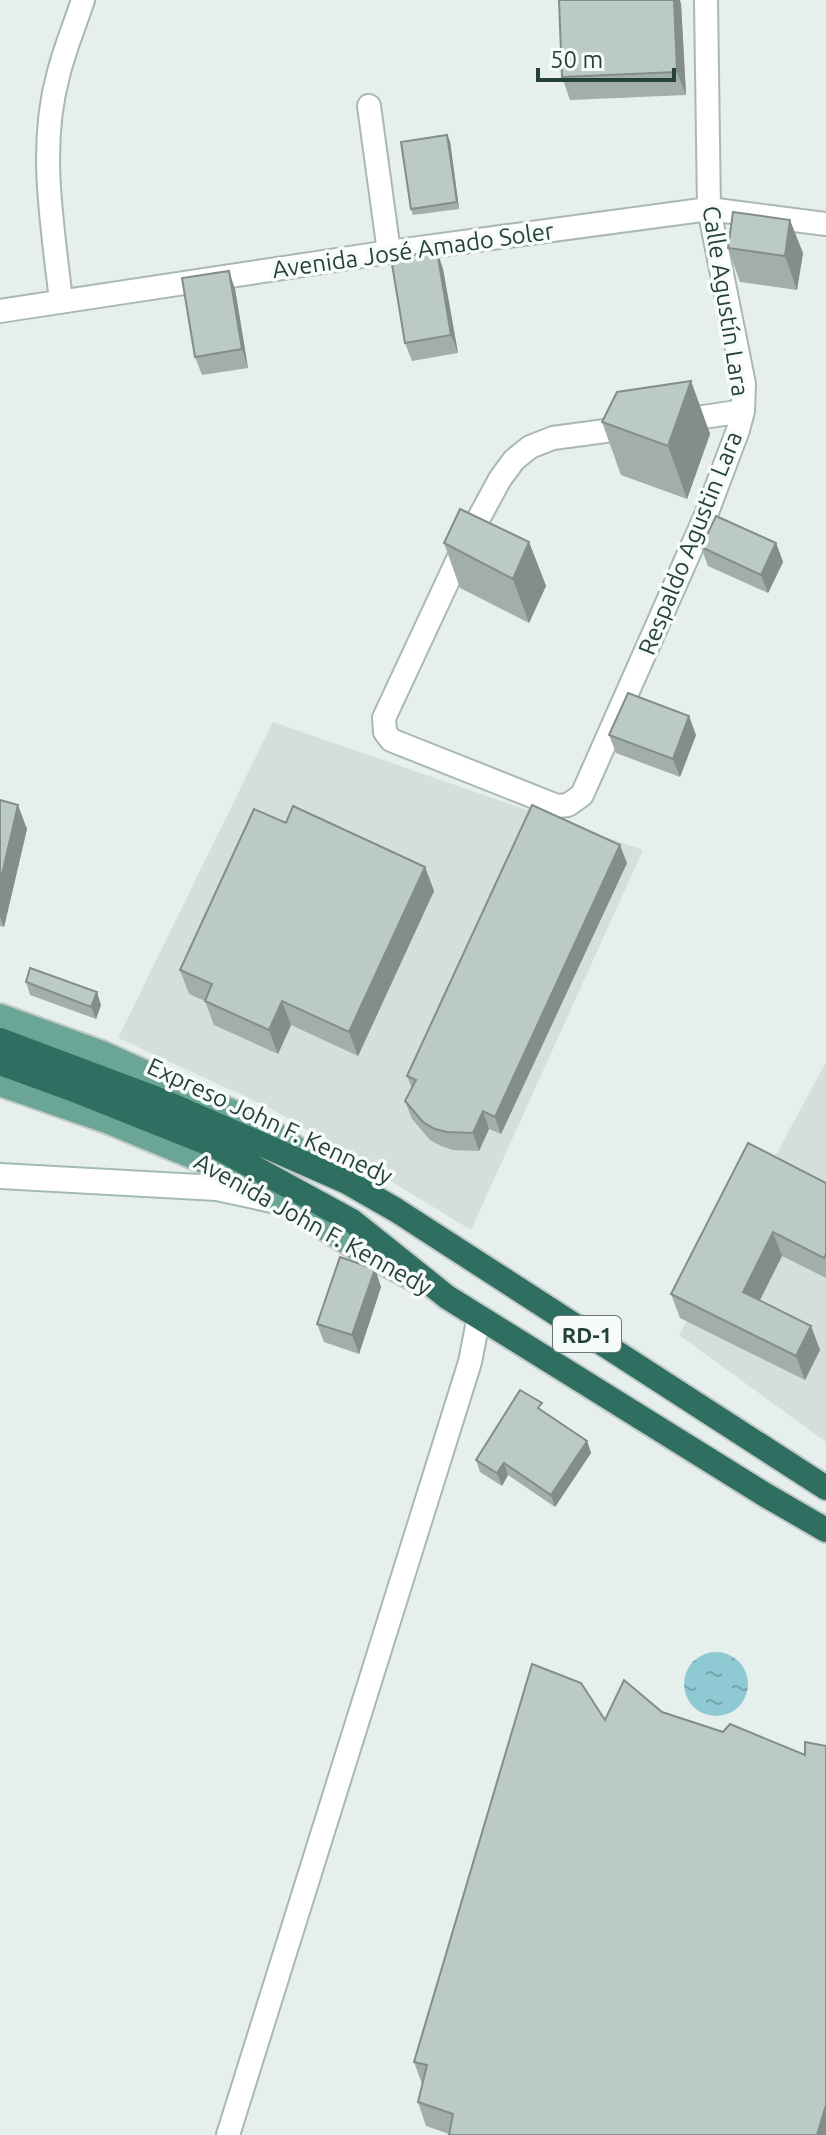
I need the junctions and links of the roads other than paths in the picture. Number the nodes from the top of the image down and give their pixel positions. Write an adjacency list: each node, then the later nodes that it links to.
1 (83, 0): 7 (street)
2 (706, 0): 4 (street, Calle Agustín Lara)
3 (369, 106): 6 (street)
4 (709, 209): 5 (street, Avenida José Amado Soler); 6 (street, Avenida José Amado Soler); 9 (street, Calle Agustín Lara)
5 (826, 224)
6 (389, 252): 7 (street, Avenida José Amado Soler)
7 (61, 301): 8 (street, Avenida José Amado Soler)
8 (0, 311)
9 (743, 411): 9 (street, Respaldo Agustin Lara)
10 (0, 1016): 16 (main road, RD-1)
11 (0, 1040): 13 (highway, Expreso John F. Kennedy / RD-1)
12 (0, 1063): 13 (highway, Expreso John F. Kennedy / RD-1)
13 (82, 1081): 16 (highway, Expreso John F. Kennedy / RD-1); 18 (highway, Expreso John F. Kennedy / RD-1)
14 (0, 1084): 17 (main road, Avenida John F. Kennedy / RD-1)
15 (0, 1176): 17 (main road)
16 (347, 1182): 20 (highway, Expreso John F. Kennedy / RD-1)
17 (284, 1203): 18 (main road, Avenida John F. Kennedy / RD-1)
18 (447, 1297): 19 (highway, Expreso John F. Kennedy / RD-1)
19 (479, 1316): 21 (highway, Expreso John F. Kennedy / RD-1); 24 (street)
20 (826, 1488)
21 (788, 1509): 22 (highway, Expreso John F. Kennedy / RD-1); 23 (main road, RD-1)
22 (826, 1530)
23 (826, 1541)
24 (228, 2135)

